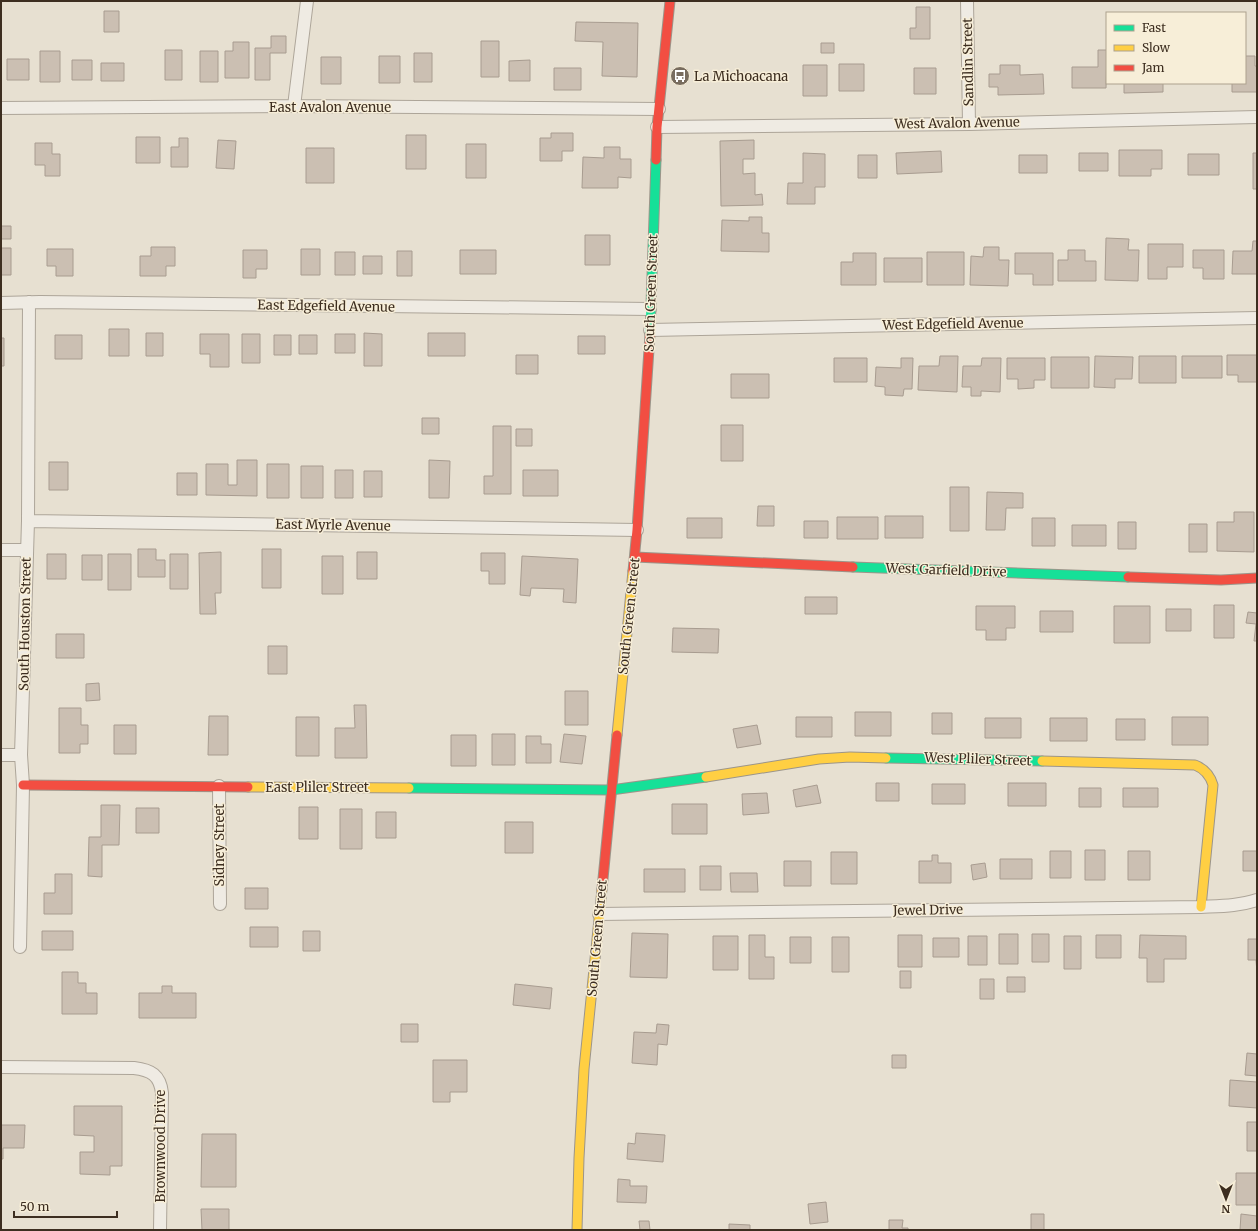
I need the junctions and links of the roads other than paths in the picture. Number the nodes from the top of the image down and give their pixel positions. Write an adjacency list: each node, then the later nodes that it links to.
1 (306, 1): 4 (street)
2 (670, 1): 6 (street, South Green Street)
3 (967, 1): 8 (street, Sandlin Street)
4 (294, 106): 5 (street, East Avalon Avenue); 6 (street, East Avalon Avenue)
5 (1, 108)
6 (659, 109): 9 (street, South Green Street)
7 (1257, 118): 8 (street, West Avalon Avenue)
8 (969, 124): 9 (street, West Avalon Avenue)
9 (657, 127): 12 (street, South Green Street)
10 (29, 302): 11 (street, East Edgefield Avenue); 12 (street, East Edgefield Avenue); 15 (street, South Houston Street)
11 (1, 304)
12 (650, 310): 14 (street, South Green Street)
13 (1257, 318): 14 (street, West Edgefield Avenue)
14 (650, 330): 16 (street, South Green Street)
15 (28, 521): 16 (street, East Myrle Avenue); 18 (street, South Houston Street)
16 (637, 530): 19 (street, South Green Street)
17 (1, 550): 18 (street)
18 (26, 550): 22 (street, South Houston Street)
19 (635, 557): 20 (street, West Garfield Drive); 25 (street, South Green Street)
20 (1257, 578)
21 (1, 755): 22 (street)
22 (21, 755): 23 (street, South Houston Street)
23 (23, 785): 24 (street, East Pliler Street); 30 (street, South Houston Street)
24 (219, 786): 25 (street, East Pliler Street); 27 (street, Sidney Street)
25 (612, 790): 28 (street, West Pliler Street); 29 (street, South Green Street)
26 (1257, 900): 28 (street, Jewel Drive)
27 (220, 904)
28 (1201, 907): 29 (street, Jewel Drive)
29 (599, 914): 33 (street, South Green Street)
30 (20, 947)
31 (1, 1067): 32 (street, Brownwood Drive)
32 (160, 1230)
33 (577, 1230)

